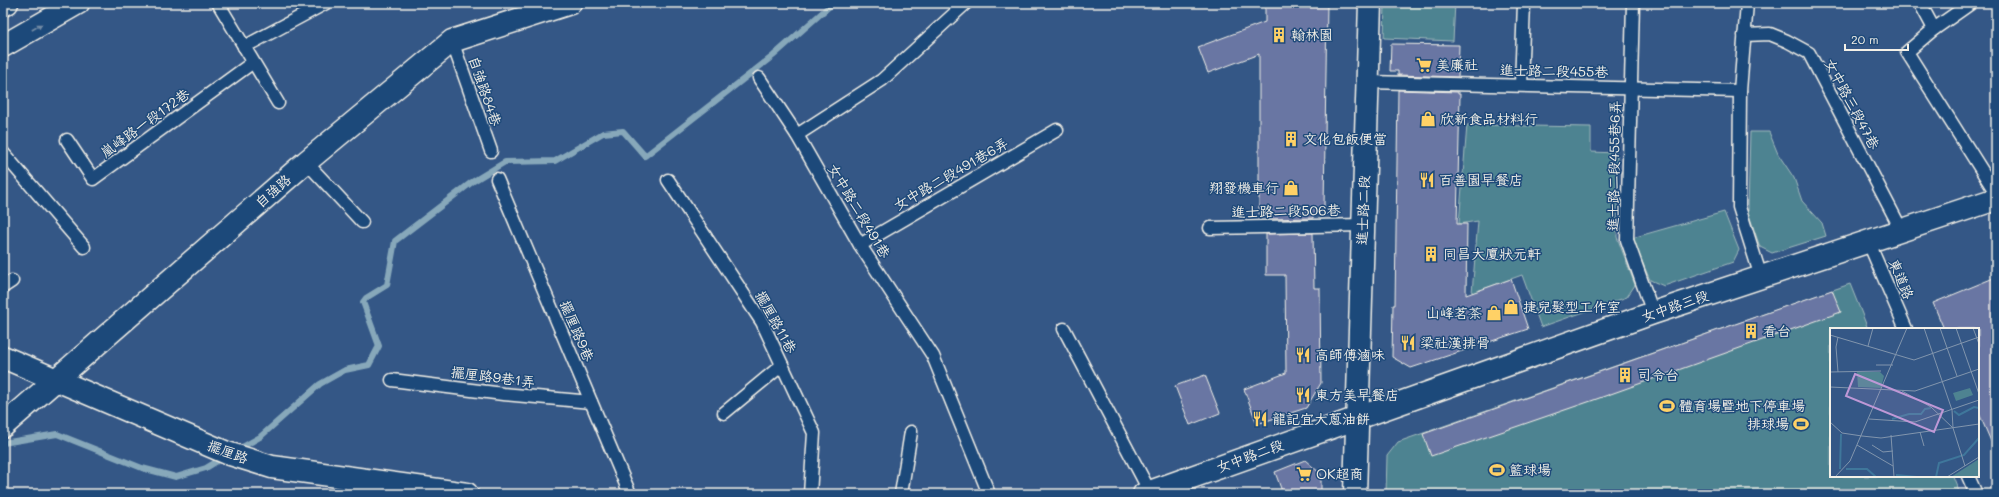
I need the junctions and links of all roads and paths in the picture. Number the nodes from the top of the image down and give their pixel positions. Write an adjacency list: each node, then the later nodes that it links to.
1 (7, 3): 13 (street)
2 (78, 3): 17 (street, one-way to 2)
3 (218, 3): 18 (lane)
4 (326, 3): 18 (lane)
5 (570, 3): 16 (street, 自強路)
6 (966, 3): 27 (lane)
7 (1370, 3): 21 (street, 進士路二段)
8 (1524, 3): 22 (lane)
9 (1633, 3): 23 (lane, 進士路二段455巷6弄)
10 (1747, 3): 15 (lane)
11 (1920, 3): 14 (lane)
12 (1970, 3): 14 (lane)
13 (3, 5)
14 (1934, 29): 34 (lane)
15 (1744, 35): 24 (lane); 39 (lane, 女中路三段47巷)
16 (452, 41): 29 (lane, 自強路84巷); 31 (street, 自強路)
17 (3, 46)
18 (244, 47): 19 (lane)
19 (252, 63): 25 (lane); 28 (lane, 嵐峰路一段172巷)
20 (759, 78): 27 (lane, 女中路二段491巷)
21 (1368, 82): 22 (lane, 進士路二段455巷); 37 (street, 進士路二段)
22 (1521, 86): 23 (lane, 進士路二段455巷)
23 (1631, 88): 24 (lane, 進士路二段455巷); 44 (lane, 進士路二段455巷6弄)
24 (1740, 91): 43 (lane)
25 (278, 103)
26 (1057, 130): 41 (lane, 女中路二段491巷6弄)
27 (797, 135): 41 (lane, 女中路二段491巷)
28 (67, 140)
29 (491, 151)
30 (3, 153): 42 (lane)
31 (306, 162): 36 (lane); 49 (street, 自強路)
32 (496, 179): 51 (lane, 擺厘路9巷)
33 (668, 180): 48 (lane, 擺厘路11巷)
34 (1996, 193)
35 (1996, 199): 39 (street, 女中路三段)
36 (362, 222)
37 (1363, 225): 38 (lane, 進士路二段506巷); 53 (street, 進士路二段)
38 (1210, 228)
39 (1902, 230): 40 (street, 女中路三段)
40 (1868, 242): 43 (street, 女中路三段); 45 (lane, 東道路)
41 (860, 245): 63 (lane, 女中路二段491巷)
42 (84, 247)
43 (1761, 277): 44 (street, 女中路三段)
44 (1653, 313): 53 (street, 女中路三段)
45 (1906, 328)
46 (1064, 329): 58 (lane)
47 (3, 357): 49 (street, 擺厘路)
48 (782, 365): 52 (lane); 61 (lane, 擺厘路11巷)
49 (57, 380): 54 (street, 自強路); 57 (street, 擺厘路)
50 (392, 380): 51 (lane, 擺厘路9巷1弄)
51 (591, 402): 60 (lane, 擺厘路9巷)
52 (724, 413)
53 (1356, 417): 58 (street, 女中路二段); 64 (street, 進士路二段)
54 (3, 426)
55 (911, 432): 62 (lane)
56 (1968, 477): 65 (lane)
57 (352, 486): 59 (street, 擺厘路)
58 (1147, 493)
59 (467, 494)
60 (630, 494)
61 (810, 494)
62 (901, 494)
63 (989, 494)
64 (1355, 494)
65 (1976, 494)

